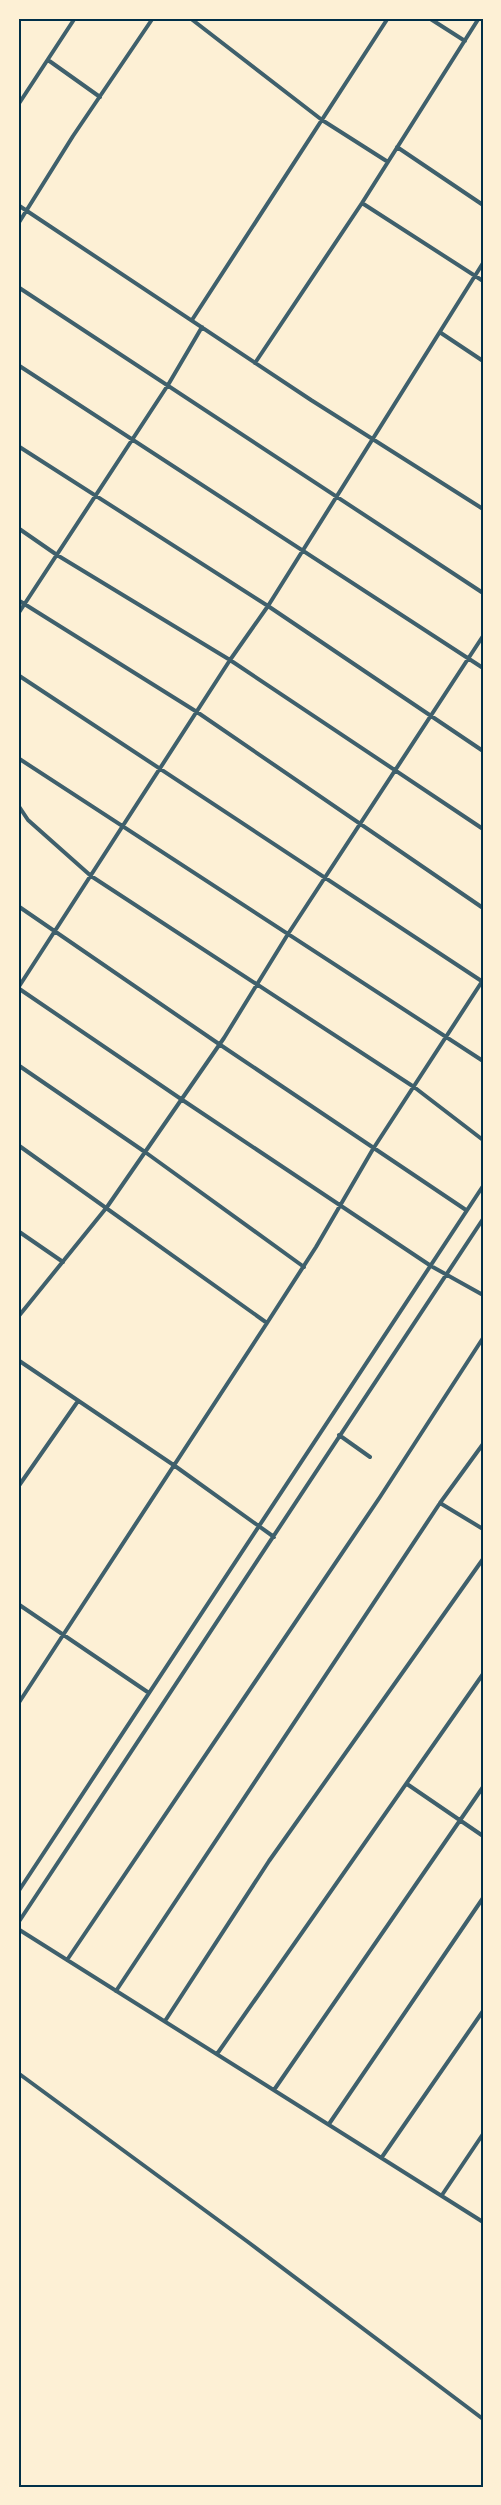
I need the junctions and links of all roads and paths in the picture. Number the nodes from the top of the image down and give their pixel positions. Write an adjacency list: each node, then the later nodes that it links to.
1 (75, 18): 8 (street)
2 (153, 18): 9 (street)
3 (190, 18): 11 (street)
4 (388, 18): 11 (street)
5 (429, 18): 7 (street)
6 (479, 18): 7 (street)
7 (465, 41): 12 (street)
8 (48, 60): 9 (street); 10 (street)
9 (100, 97): 17 (street)
10 (18, 105)
11 (322, 120): 13 (street); 23 (street)
12 (397, 147): 13 (street); 16 (street)
13 (388, 162): 14 (street)
14 (362, 203): 20 (street); 27 (street)
15 (18, 205): 17 (street)
16 (483, 205)
17 (26, 210): 18 (street); 23 (street)
18 (18, 224)
19 (483, 263): 20 (street)
20 (476, 276): 21 (street); 25 (street)
21 (483, 281)
22 (18, 287): 29 (street)
23 (192, 320): 24 (street)
24 (202, 327): 27 (street); 29 (street)
25 (441, 333): 26 (street); 31 (street)
26 (483, 361)
27 (255, 363): 31 (street)
28 (18, 365): 30 (street)
29 (168, 385): 30 (street); 34 (street)
30 (132, 440): 33 (street); 37 (street)
31 (373, 440): 34 (street); 35 (street)
32 (18, 446): 33 (street)
33 (95, 497): 38 (street); 42 (street)
34 (337, 497): 37 (street); 39 (street)
35 (483, 509)
36 (18, 528): 38 (street)
37 (303, 550): 42 (street); 45 (street)
38 (57, 555): 41 (street); 46 (street)
39 (483, 593)
40 (18, 600): 41 (street)
41 (24, 604): 43 (street); 49 (street)
42 (268, 606): 46 (street); 50 (street)
43 (18, 614)
44 (483, 636): 45 (street)
45 (468, 658): 47 (street); 50 (street)
46 (230, 660): 49 (street); 54 (street)
47 (483, 668)
48 (18, 675): 53 (street)
49 (197, 712): 53 (street); 56 (street)
50 (430, 716): 51 (street); 54 (street)
51 (483, 751)
52 (18, 758): 57 (street)
53 (160, 769): 57 (street); 60 (street)
54 (394, 770): 56 (street); 58 (street)
55 (18, 805): 59 (street)
56 (361, 825): 60 (street); 62 (street)
57 (123, 826): 59 (street); 64 (street)
58 (483, 829)
59 (91, 876): 63 (street); 66 (street)
60 (324, 879): 64 (street); 65 (street)
61 (18, 906): 63 (street)
62 (483, 908)
63 (54, 932): 67 (street); 69 (street)
64 (288, 934): 66 (street); 68 (street)
65 (483, 981): 68 (street)
66 (257, 984): 69 (street); 72 (street)
67 (18, 988): 73 (street)
68 (445, 1036): 70 (street); 72 (street)
69 (219, 1044): 73 (street); 76 (street)
70 (483, 1061)
71 (18, 1065): 77 (street)
72 (414, 1087): 74 (street); 76 (street)
73 (181, 1099): 77 (street); 79 (street)
74 (483, 1140)
75 (18, 1145): 80 (street)
76 (374, 1149): 79 (street); 81 (street)
77 (146, 1152): 80 (street); 86 (street)
78 (483, 1186): 81 (street)
79 (341, 1204): 85 (street); 86 (street)
80 (107, 1207): 84 (street); 90 (street)
81 (466, 1210): 85 (street)
82 (483, 1220): 87 (street)
83 (18, 1231): 84 (street)
84 (63, 1262): 89 (street)
85 (431, 1266): 87 (street); 100 (street)
86 (304, 1267): 90 (street)
87 (446, 1274): 88 (street); 94 (street)
88 (483, 1294)
89 (18, 1317)
90 (267, 1323): 97 (street)
91 (483, 1338): 117 (street)
92 (18, 1360): 93 (street)
93 (78, 1401): 97 (street); 98 (street)
94 (339, 1435): 96 (street); 102 (street)
95 (483, 1444): 99 (street)
96 (370, 1457)
97 (175, 1466): 100 (street); 105 (street)
98 (18, 1487)
99 (440, 1503): 101 (street); 118 (street)
100 (260, 1527): 102 (street); 107 (street)
101 (483, 1530)
102 (274, 1537): 115 (street)
103 (483, 1559): 120 (street)
104 (18, 1604): 105 (street)
105 (64, 1634): 107 (street); 108 (street)
106 (483, 1674): 109 (street)
107 (149, 1693): 113 (street)
108 (18, 1704)
109 (407, 1784): 111 (street); 121 (street)
110 (483, 1787): 111 (street)
111 (460, 1820): 112 (street); 123 (street)
112 (483, 1836)
113 (18, 1892)
114 (483, 1898): 124 (street)
115 (18, 1923)
116 (18, 1929): 117 (street)
117 (67, 1960): 118 (street)
118 (116, 1991): 120 (street)
119 (483, 2011): 126 (street)
120 (165, 2021): 121 (street)
121 (217, 2054): 123 (street)
122 (18, 2073): 129 (street)
123 (274, 2090): 124 (street)
124 (329, 2124): 126 (street)
125 (483, 2134): 127 (street)
126 (382, 2157): 127 (street)
127 (442, 2195): 128 (street)
128 (483, 2222)
129 (483, 2419)

